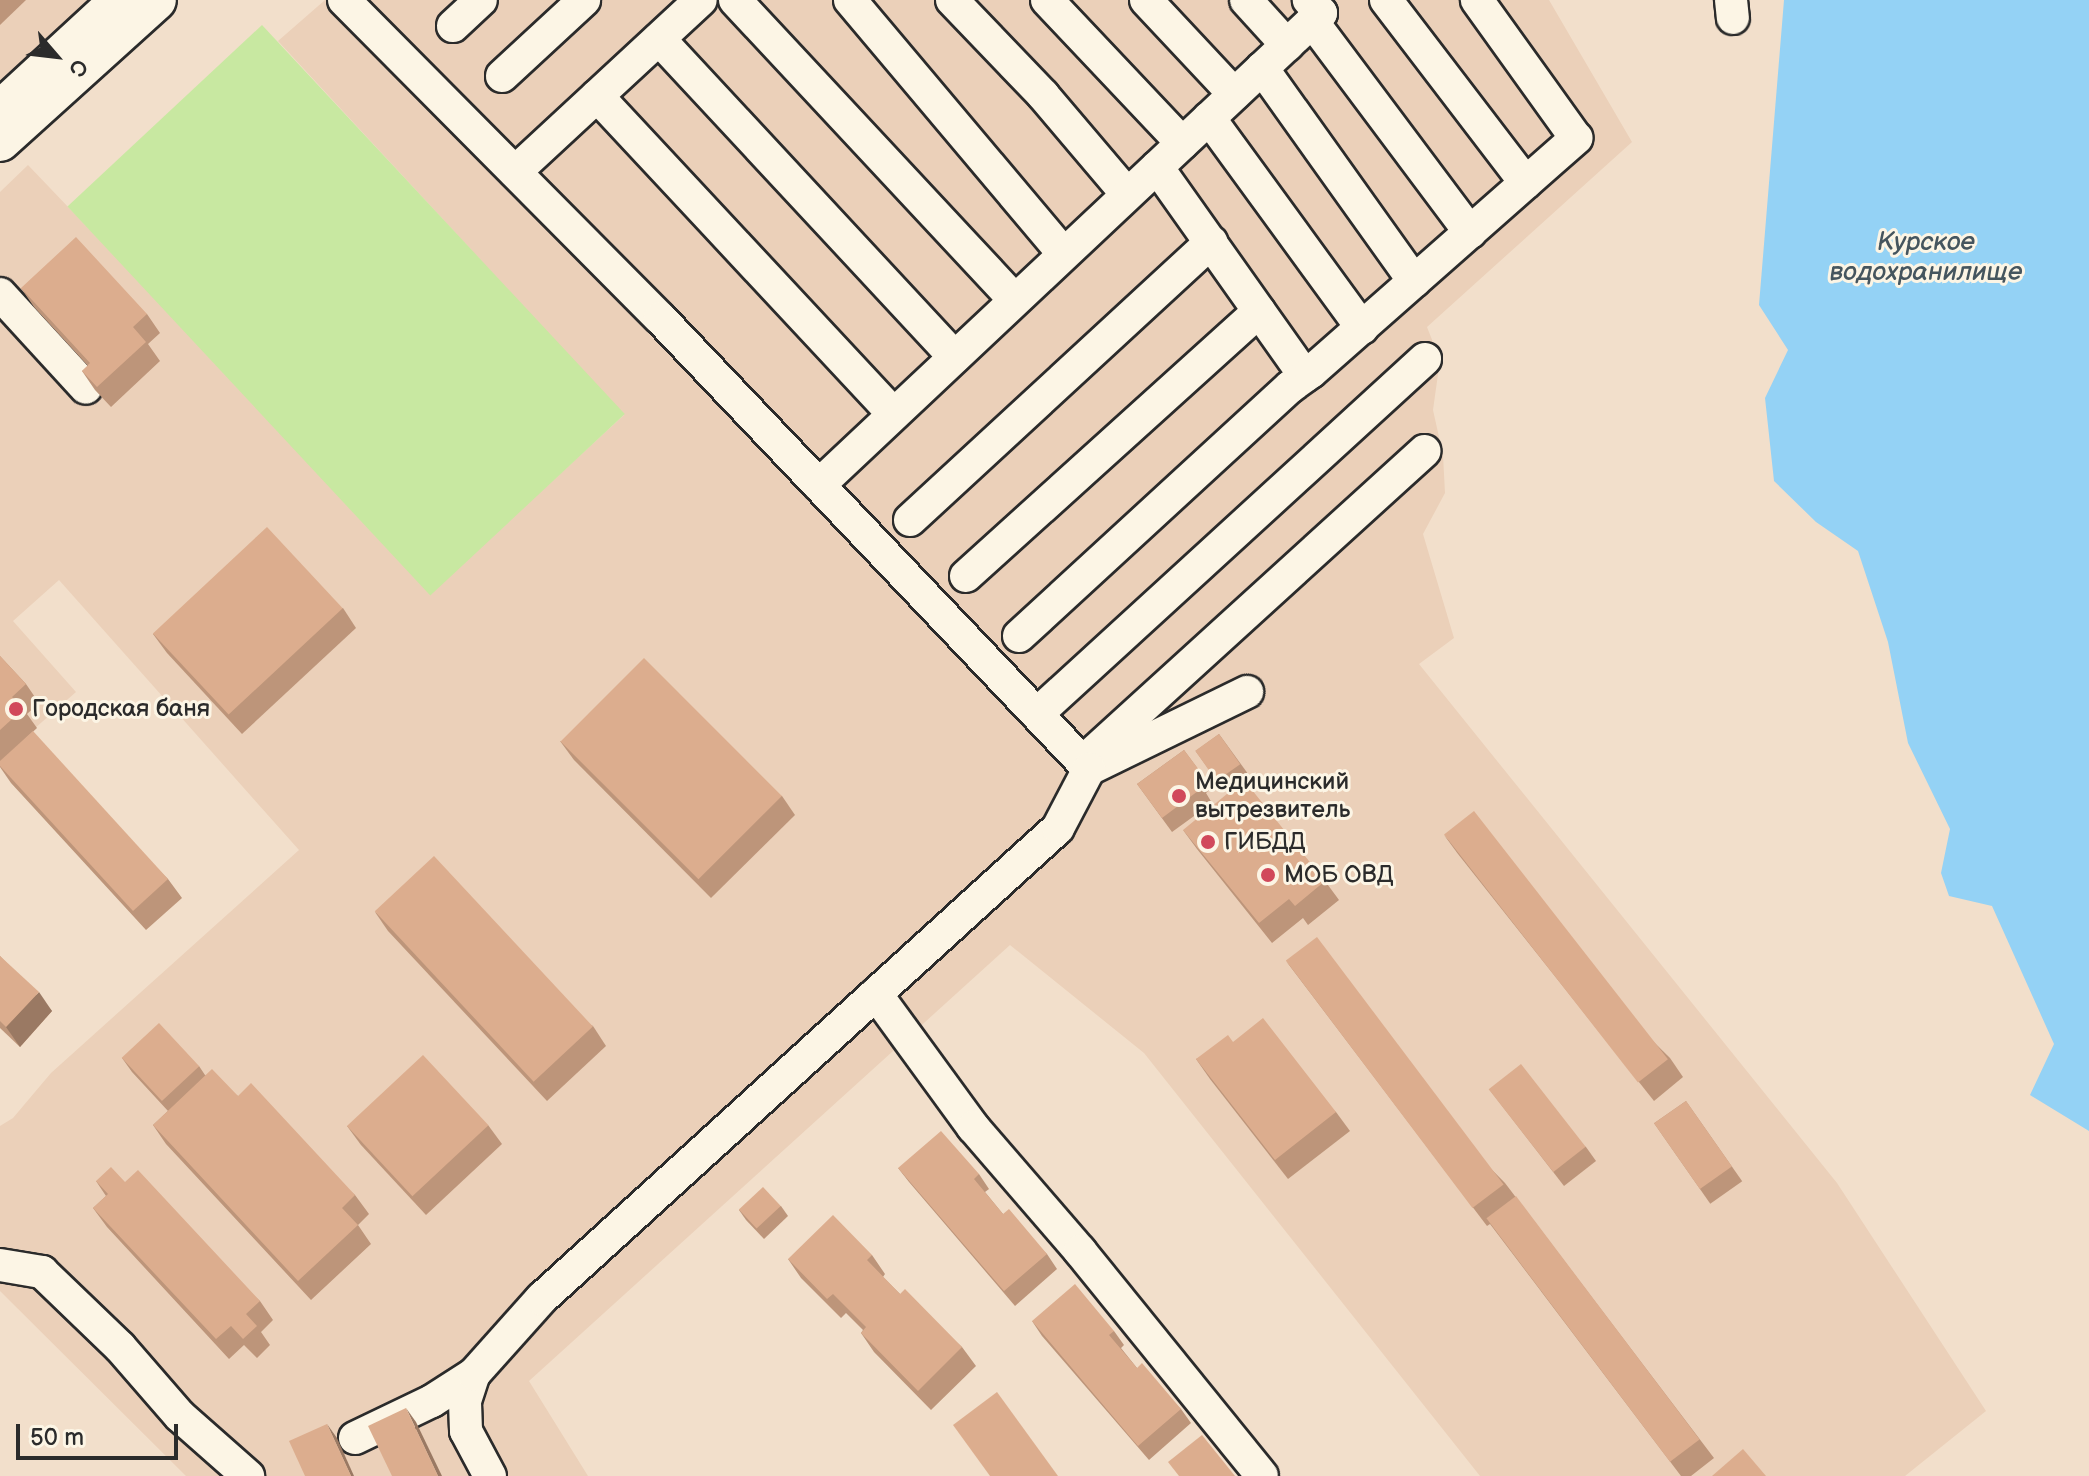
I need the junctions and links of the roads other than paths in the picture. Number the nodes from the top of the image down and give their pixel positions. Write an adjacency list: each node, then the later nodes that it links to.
1 (115, 0): 23 (street)
2 (156, 0): 25 (main road)
3 (481, 0): 16 (street)
4 (584, 0): 20 (street)
5 (701, 0): 17 (street)
6 (735, 0): 36 (street)
7 (850, 0): 33 (street)
8 (952, 0): 30 (street)
9 (1047, 0): 26 (street)
10 (1146, 0): 21 (street)
11 (1246, 0): 18 (street)
12 (1386, 0): 29 (street)
13 (1477, 0): 29 (street)
14 (364, 6): 28 (street)
15 (1320, 8): 18 (street); 31 (street)
16 (453, 26)
17 (659, 39): 22 (street); 39 (street)
18 (1287, 45): 19 (street)
19 (1262, 68): 21 (street); 34 (street)
20 (502, 76)
21 (1234, 94): 24 (street)
22 (597, 96): 28 (street); 43 (street)
23 (0, 106)
24 (1209, 118): 26 (street); 38 (street)
25 (0, 141)
26 (1182, 143): 27 (street)
27 (1157, 167): 30 (street); 32 (street)
28 (515, 172): 45 (street)
29 (1526, 183): 31 (street)
30 (1127, 194): 33 (street)
31 (1470, 232): 34 (street)
32 (1211, 242): 37 (street); 46 (street)
33 (1064, 254): 36 (street)
34 (1414, 281): 38 (street)
35 (0, 294): 42 (street)
36 (1015, 300): 39 (street)
37 (1259, 311): 41 (street); 47 (street)
38 (1362, 328): 41 (street)
39 (954, 357): 43 (street)
40 (1425, 359): 50 (street)
41 (1305, 376): 48 (street)
42 (86, 388)
43 (894, 414): 45 (street)
44 (1424, 451): 51 (street)
45 (819, 485): 50 (street)
46 (910, 520)
47 (966, 576)
48 (1019, 636)
49 (1247, 692): 51 (street)
50 (1037, 714): 51 (street)
51 (1086, 765): 52 (street)
52 (876, 994): 54 (street); 58 (street)
53 (0, 1265): 56 (street)
54 (474, 1374): 55 (street); 57 (street)
55 (355, 1438)
56 (248, 1476)
57 (490, 1476)
58 (1262, 1476)

